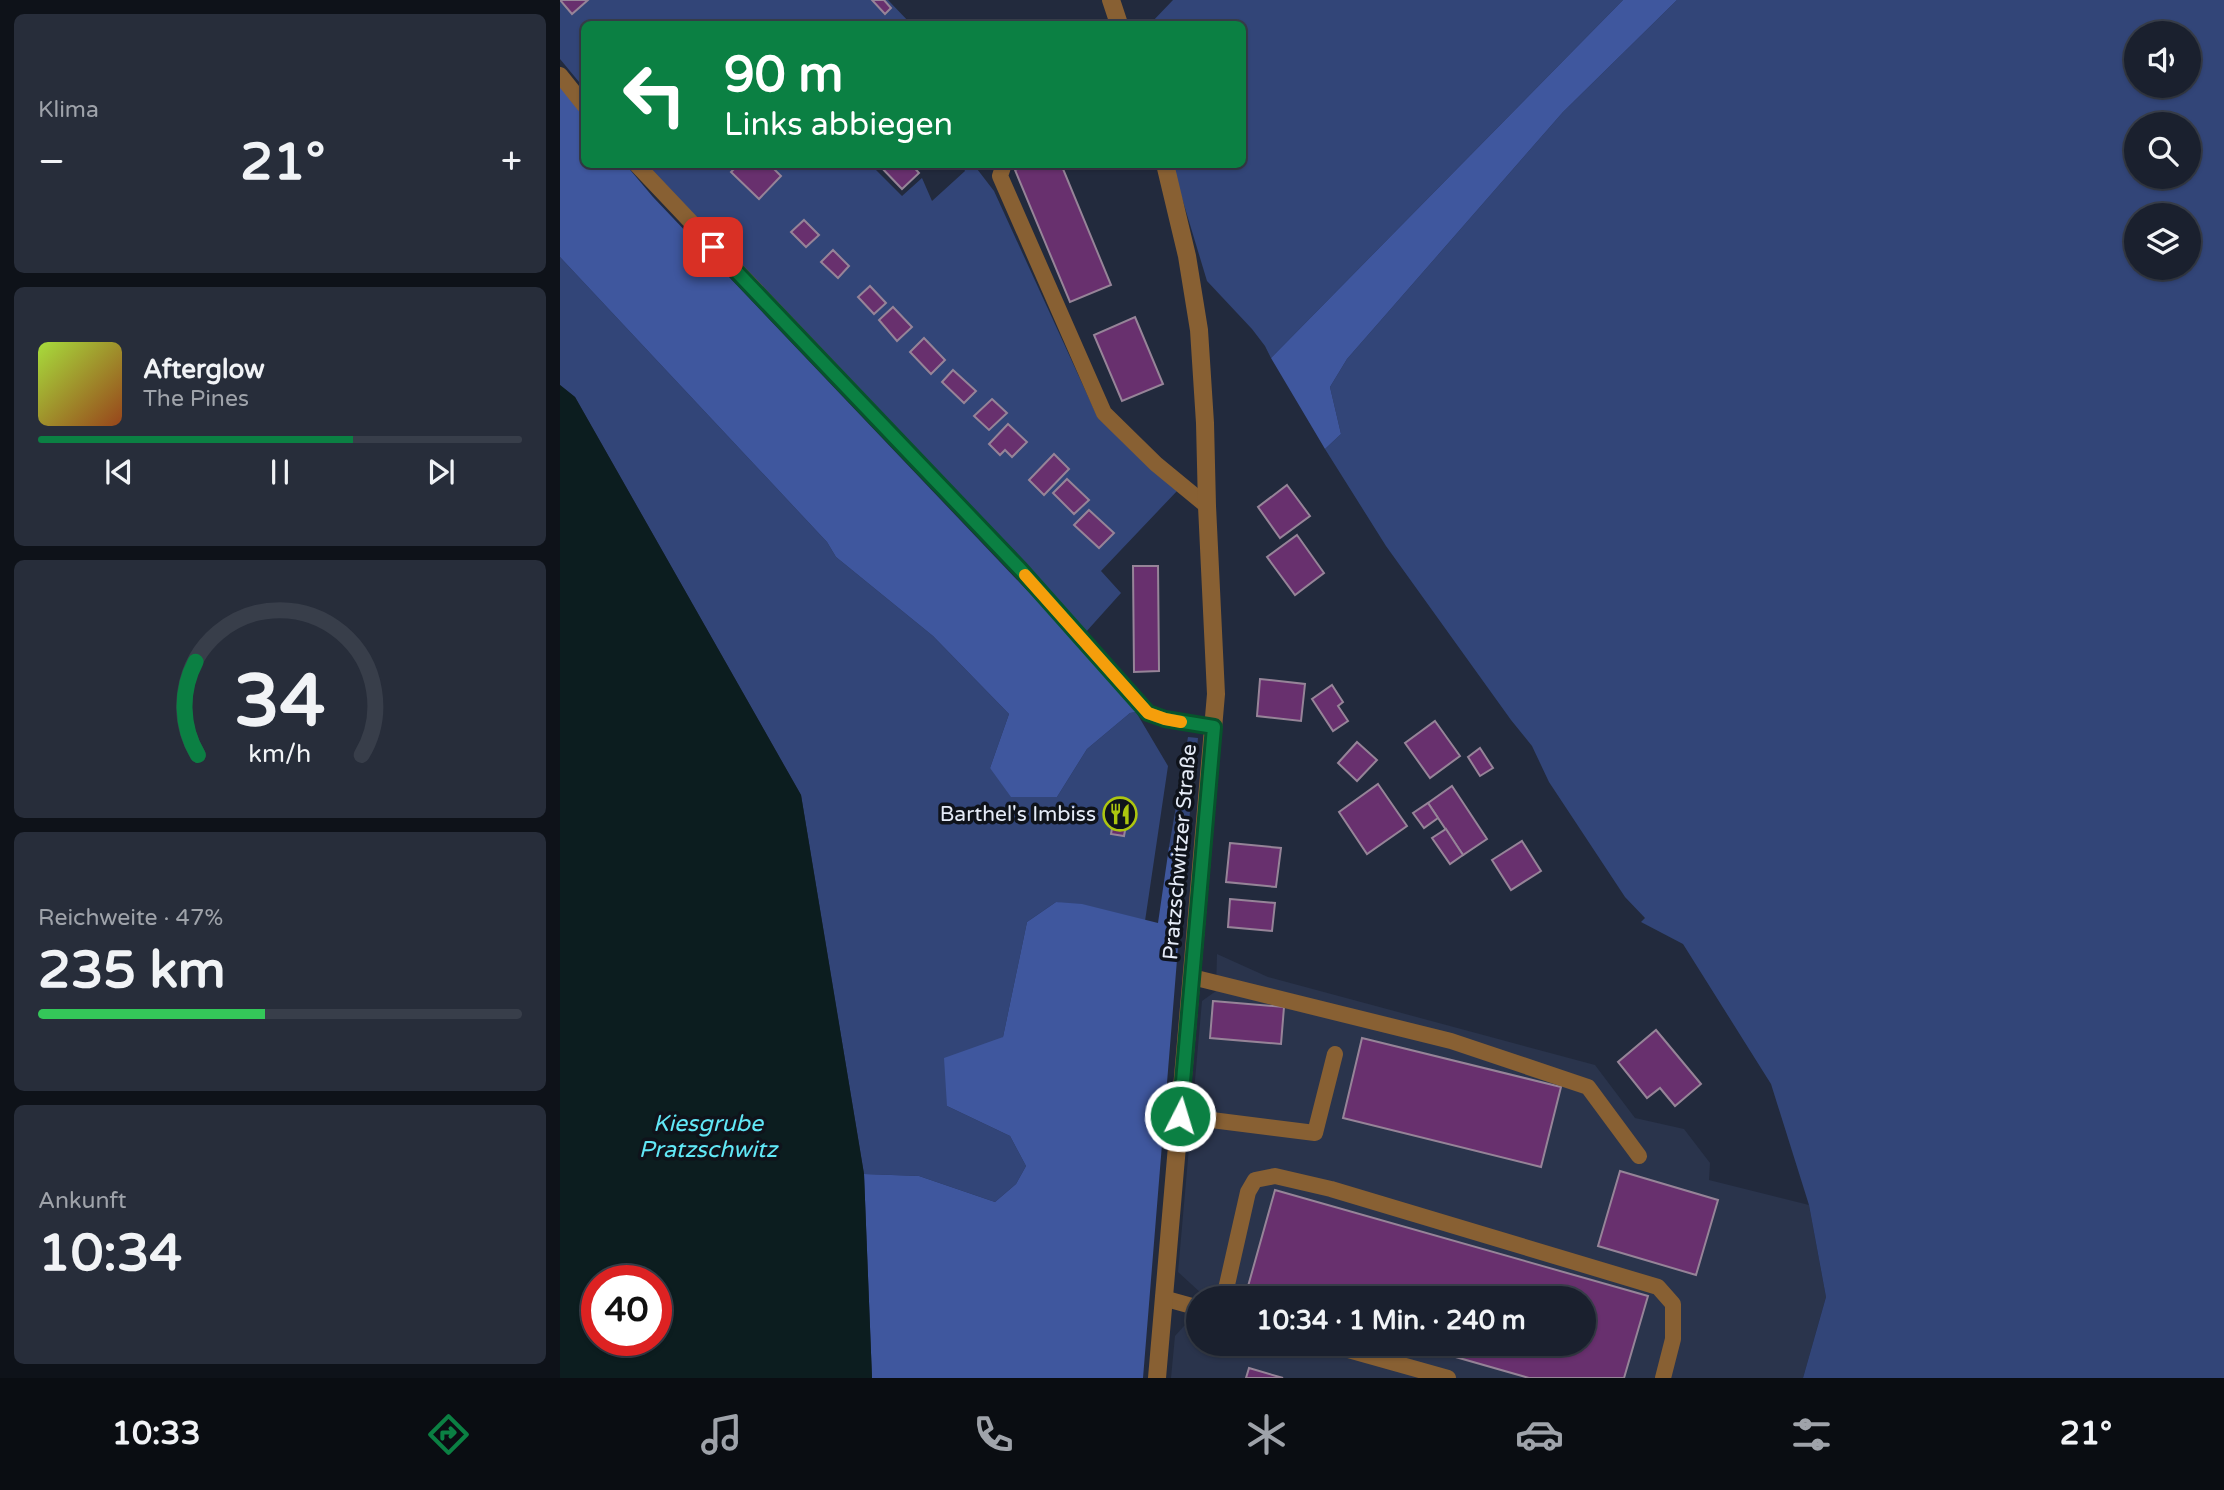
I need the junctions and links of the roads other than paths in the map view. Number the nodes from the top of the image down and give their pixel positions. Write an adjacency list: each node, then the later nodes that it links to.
1 (1111, 0): 2 (street)
2 (1118, 21)
3 (560, 75): 4 (lane)
4 (581, 101)
5 (640, 168): 9 (lane)
6 (1003, 168): 8 (lane)
7 (1166, 168): 8 (street, Pratzschwitzer Straße)
8 (1207, 506): 9 (street, Pratzschwitzer Straße)
9 (1214, 727): 10 (street, Pratzschwitzer Straße)
10 (1192, 976): 12 (street, Pratzschwitzer Straße); 13 (lane)
11 (1335, 1054): 12 (lane)
12 (1180, 1116): 15 (street, Pratzschwitzer Straße)
13 (1639, 1156)
14 (1227, 1286): 20 (lane)
15 (1163, 1298): 16 (lane); 18 (street, Pratzschwitzer Straße)
16 (1186, 1304)
17 (1370, 1356): 19 (lane)
18 (1157, 1378)
19 (1448, 1378)
20 (1663, 1378)

